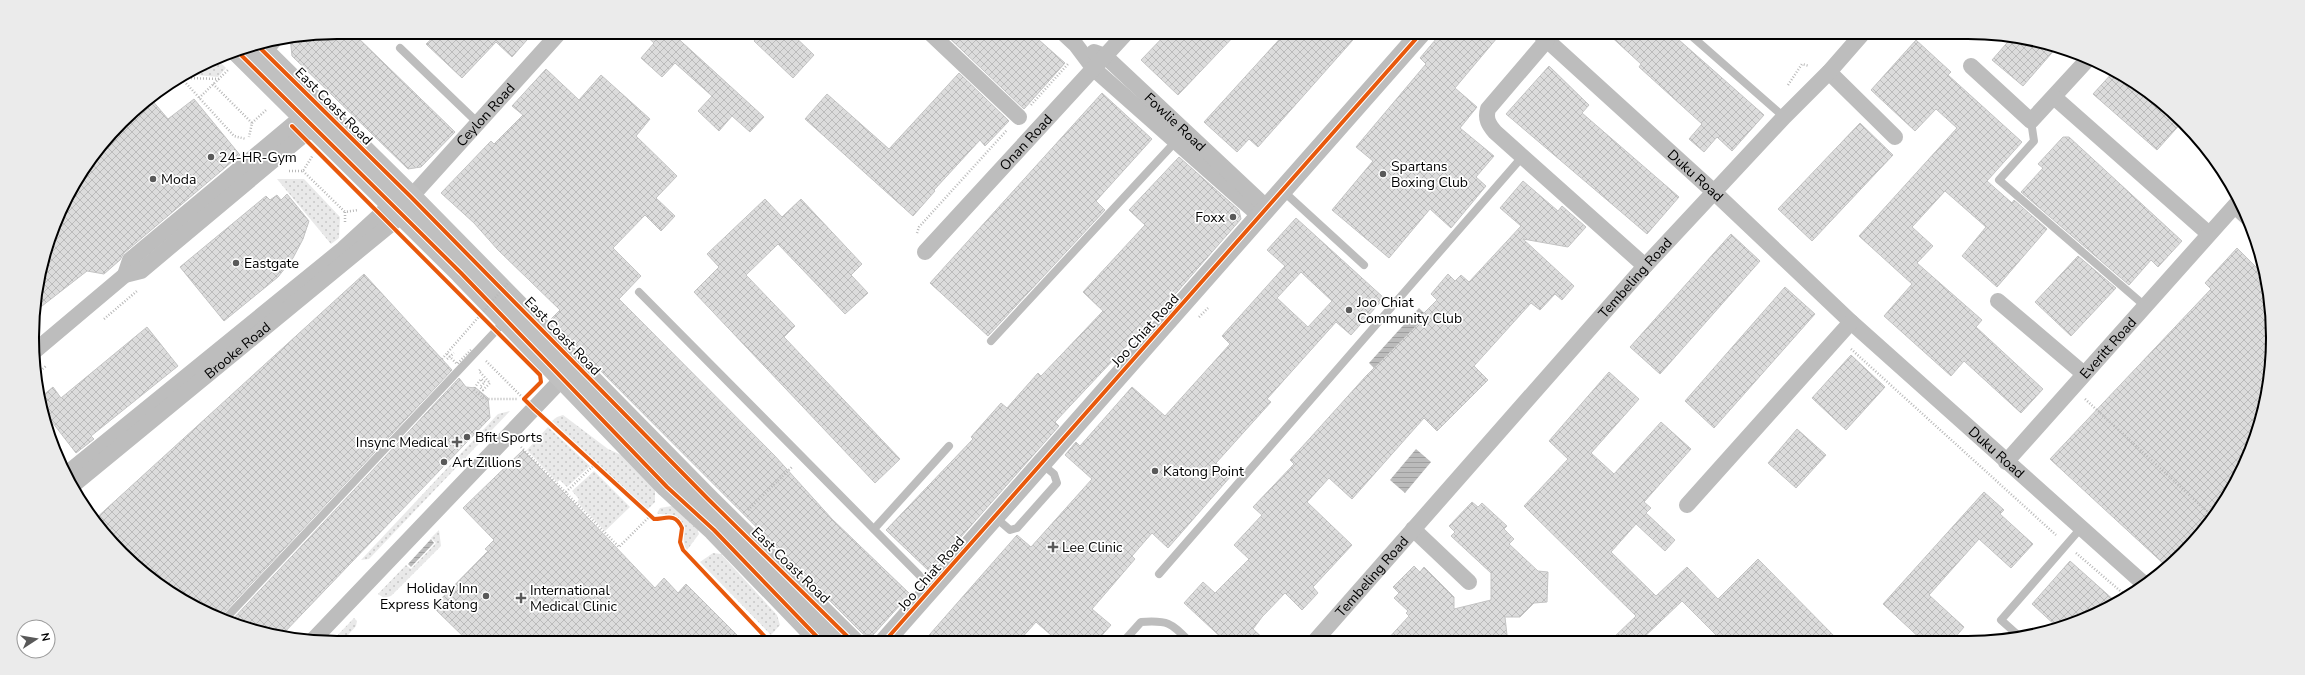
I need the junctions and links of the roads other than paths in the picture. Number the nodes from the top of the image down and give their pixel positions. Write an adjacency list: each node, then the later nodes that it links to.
1 (554, 39): 24 (street, Ceylon Road)
2 (936, 39): 21 (street)
3 (1066, 39): 12 (street, Fowlie Road)
4 (1120, 39): 13 (street, Onan Road)
5 (1416, 39): 28 (street, Joo Chiat Road)
6 (1543, 39): 27 (street)
7 (1550, 39): 29 (street, Duku Road)
8 (1695, 39): 20 (lane)
9 (1858, 39): 18 (street, Tembeling Road)
10 (267, 48): 30 (main road, East Coast Road)
11 (400, 48): 24 (lane)
12 (1074, 51): 13 (street, Fowlie Road); 17 (street, Fowlie Road)
13 (1105, 56): 17 (street, Onan Road); 25 (street, Fowlie Road)
14 (234, 59): 23 (main road, East Coast Road)
15 (2084, 63): 19 (street)
16 (1971, 66): 22 (street)
17 (1094, 69): 25 (street, Fowlie Road); 34 (street, Onan Road)
18 (1829, 72): 20 (street, Tembeling Road); 26 (street)
19 (2054, 97): 22 (street); 33 (street)
20 (1779, 113): 29 (street, Tembeling Road)
21 (1019, 117)
22 (2031, 121): 39 (lane)
23 (308, 122): 30 (main road, East Coast Road); 43 (street, East Coast Road)
24 (477, 122): 30 (street, Ceylon Road)
25 (1181, 135): 32 (street, Fowlie Road); 42 (lane)
26 (1895, 137)
27 (1523, 156): 36 (street); 54 (lane)
28 (1283, 191): 32 (street, Joo Chiat Road); 35 (lane)
29 (1714, 192): 36 (street, Tembeling Road); 40 (street, Duku Road)
30 (401, 205): 41 (main road, East Coast Road); 48 (street, Brooke Road); 49 (street, Brooke Road); 62 (main road, East Coast Road)
31 (2235, 205): 33 (street, Everitt Road)
32 (1264, 212): 57 (street, Joo Chiat Road)
33 (2209, 234): 39 (street, Everitt Road)
34 (926, 251)
35 (1364, 265)
36 (1645, 266): 53 (street, Tembeling Road)
37 (639, 292): 52 (lane)
38 (1998, 301): 44 (street)
39 (2145, 306): 44 (street, Everitt Road)
40 (1851, 322): 47 (street, Duku Road); 50 (street)
41 (501, 325): 45 (main road, East Coast Road); 58 (lane)
42 (991, 341)
43 (39, 347)
44 (2084, 374): 47 (street, Everitt Road)
45 (563, 378): 60 (street); 61 (main road, East Coast Road)
46 (949, 446): 52 (lane)
47 (2006, 462): 51 (street, Duku Road)
48 (70, 471)
49 (76, 482)
50 (1687, 505)
51 (2081, 528): 55 (street, Duku Road); 59 (lane)
52 (874, 529): 57 (lane)
53 (1413, 529): 56 (street, Tembeling Road); 66 (street, Tembeling Road)
54 (1159, 574)
55 (2141, 580)
56 (1469, 582)
57 (932, 589): 63 (street, Joo Chiat Road)
58 (229, 615)
59 (2015, 632)
60 (317, 635)
61 (816, 636)
62 (848, 636)
63 (889, 636)
64 (1128, 636): 65 (lane)
65 (1184, 636)
66 (1320, 636)

